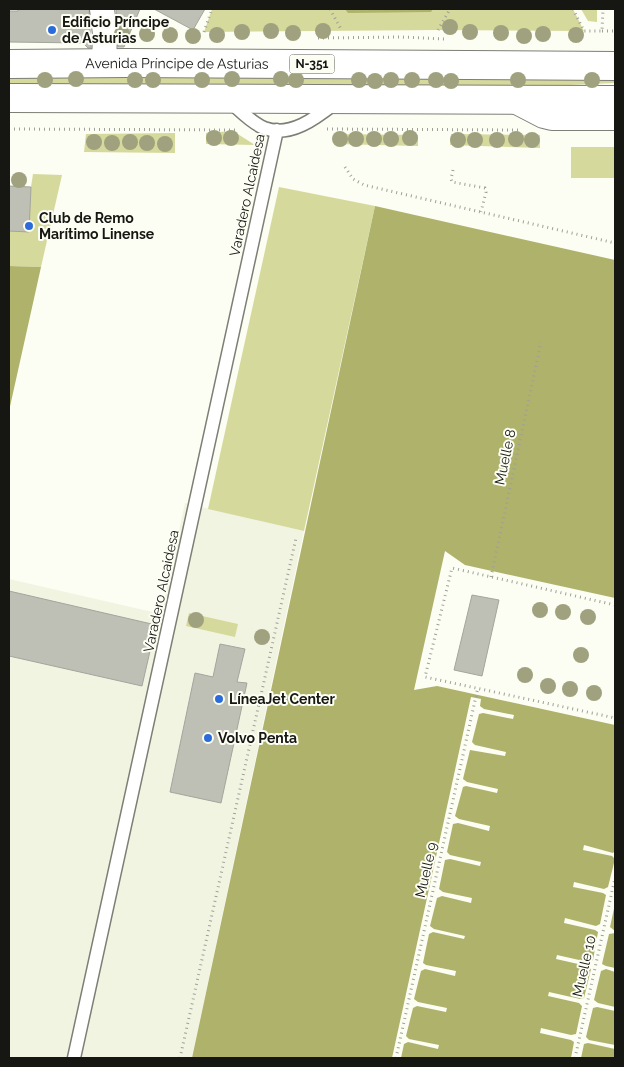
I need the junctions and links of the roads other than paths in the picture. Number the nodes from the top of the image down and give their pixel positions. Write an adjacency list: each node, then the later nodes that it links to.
1 (102, 9): 2 (street)
2 (104, 63): 3 (main road, Avenida Príncipe de Asturias / N-351); 4 (main road, Avenida Príncipe de Asturias / N-351)
3 (9, 64)
4 (615, 66)
5 (9, 98): 6 (main road)
6 (228, 99): 7 (main road); 11 (lane)
7 (339, 100): 8 (main road); 11 (lane)
8 (517, 100): 9 (main road); 10 (main road)
9 (615, 100)
10 (615, 116)
11 (277, 130): 12 (lane, Varadero Alcaidesa)
12 (74, 1058)

